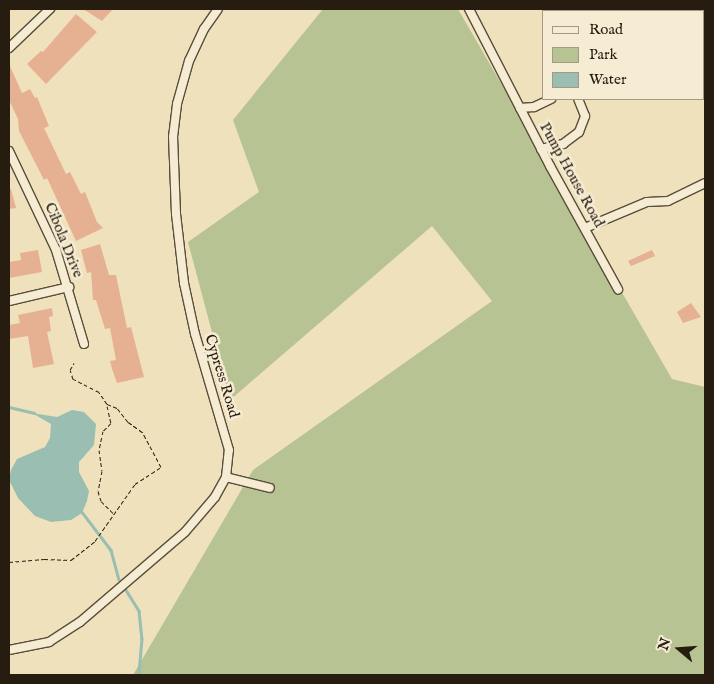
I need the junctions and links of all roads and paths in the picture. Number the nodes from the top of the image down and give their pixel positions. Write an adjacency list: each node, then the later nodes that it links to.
1 (50, 9): 4 (street)
2 (218, 9): 20 (street, Cypress Road)
3 (469, 9): 7 (street, Pump House Road)
4 (9, 48)
5 (549, 100): 7 (street)
6 (578, 100): 8 (street)
7 (520, 108): 8 (street, Pump House Road)
8 (541, 149): 13 (street, Pump House Road)
9 (9, 151): 10 (street, Cibola Drive)
10 (18, 170): 11 (street); 14 (street, Cibola Drive)
11 (9, 174)
12 (705, 183): 13 (street)
13 (585, 228): 15 (street, Pump House Road)
14 (69, 288): 16 (street); 17 (street, Cibola Drive)
15 (618, 290)
16 (9, 301)
17 (84, 344)
18 (74, 363): 19 (path)
19 (107, 404): 22 (path); 22 (path)
20 (226, 477): 21 (street); 24 (street, Cypress Road)
21 (270, 488)
22 (114, 513): 23 (path)
23 (9, 562)
24 (9, 650)

